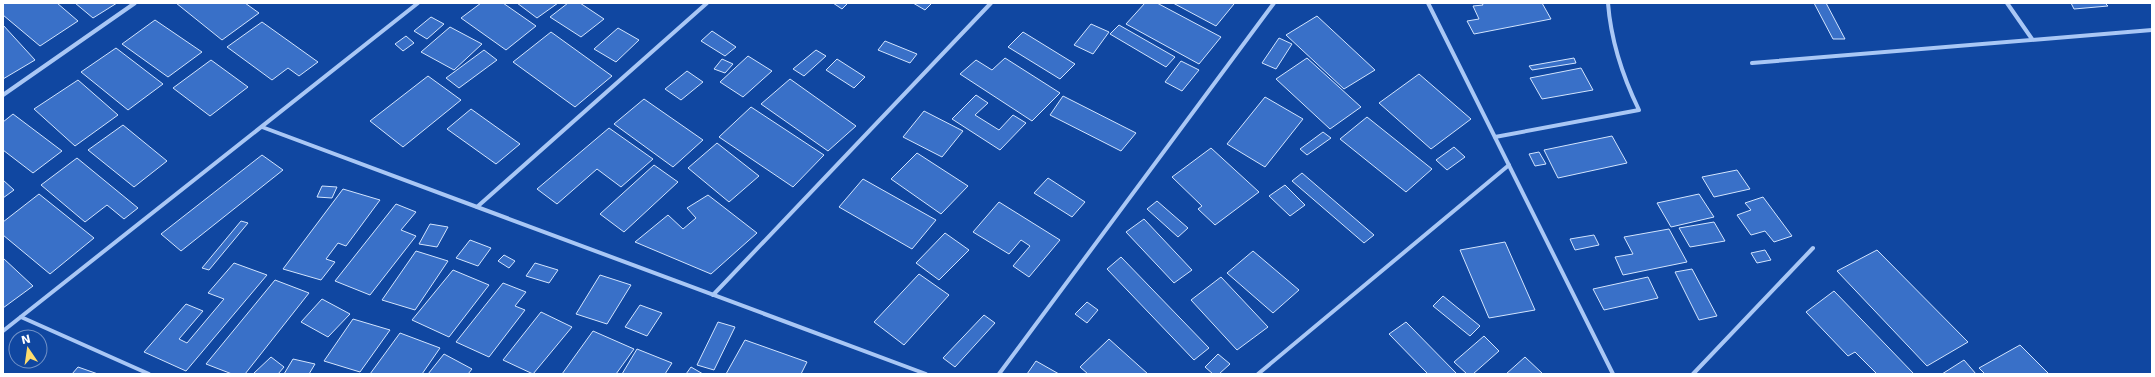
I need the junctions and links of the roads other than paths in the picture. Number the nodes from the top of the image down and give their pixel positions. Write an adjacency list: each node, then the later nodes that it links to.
1 (135, 3): 12 (street)
2 (418, 3): 13 (street)
3 (707, 3): 16 (street)
4 (991, 3): 18 (street)
5 (1274, 3): 23 (street)
6 (1428, 3): 14 (street)
7 (1608, 3): 14 (street)
8 (2007, 3): 10 (street)
9 (2152, 30): 10 (street)
10 (2032, 39): 11 (street)
11 (1752, 63)
12 (3, 95)
13 (262, 126): 16 (street); 19 (street)
14 (1495, 137): 15 (street)
15 (1509, 164): 24 (street); 25 (street)
16 (477, 208): 18 (street)
17 (1813, 248): 26 (street)
18 (713, 295): 22 (street)
19 (21, 317): 20 (street); 21 (street)
20 (3, 331)
21 (149, 374)
22 (926, 374)
23 (999, 374)
24 (1258, 374)
25 (1613, 374)
26 (1693, 374)

